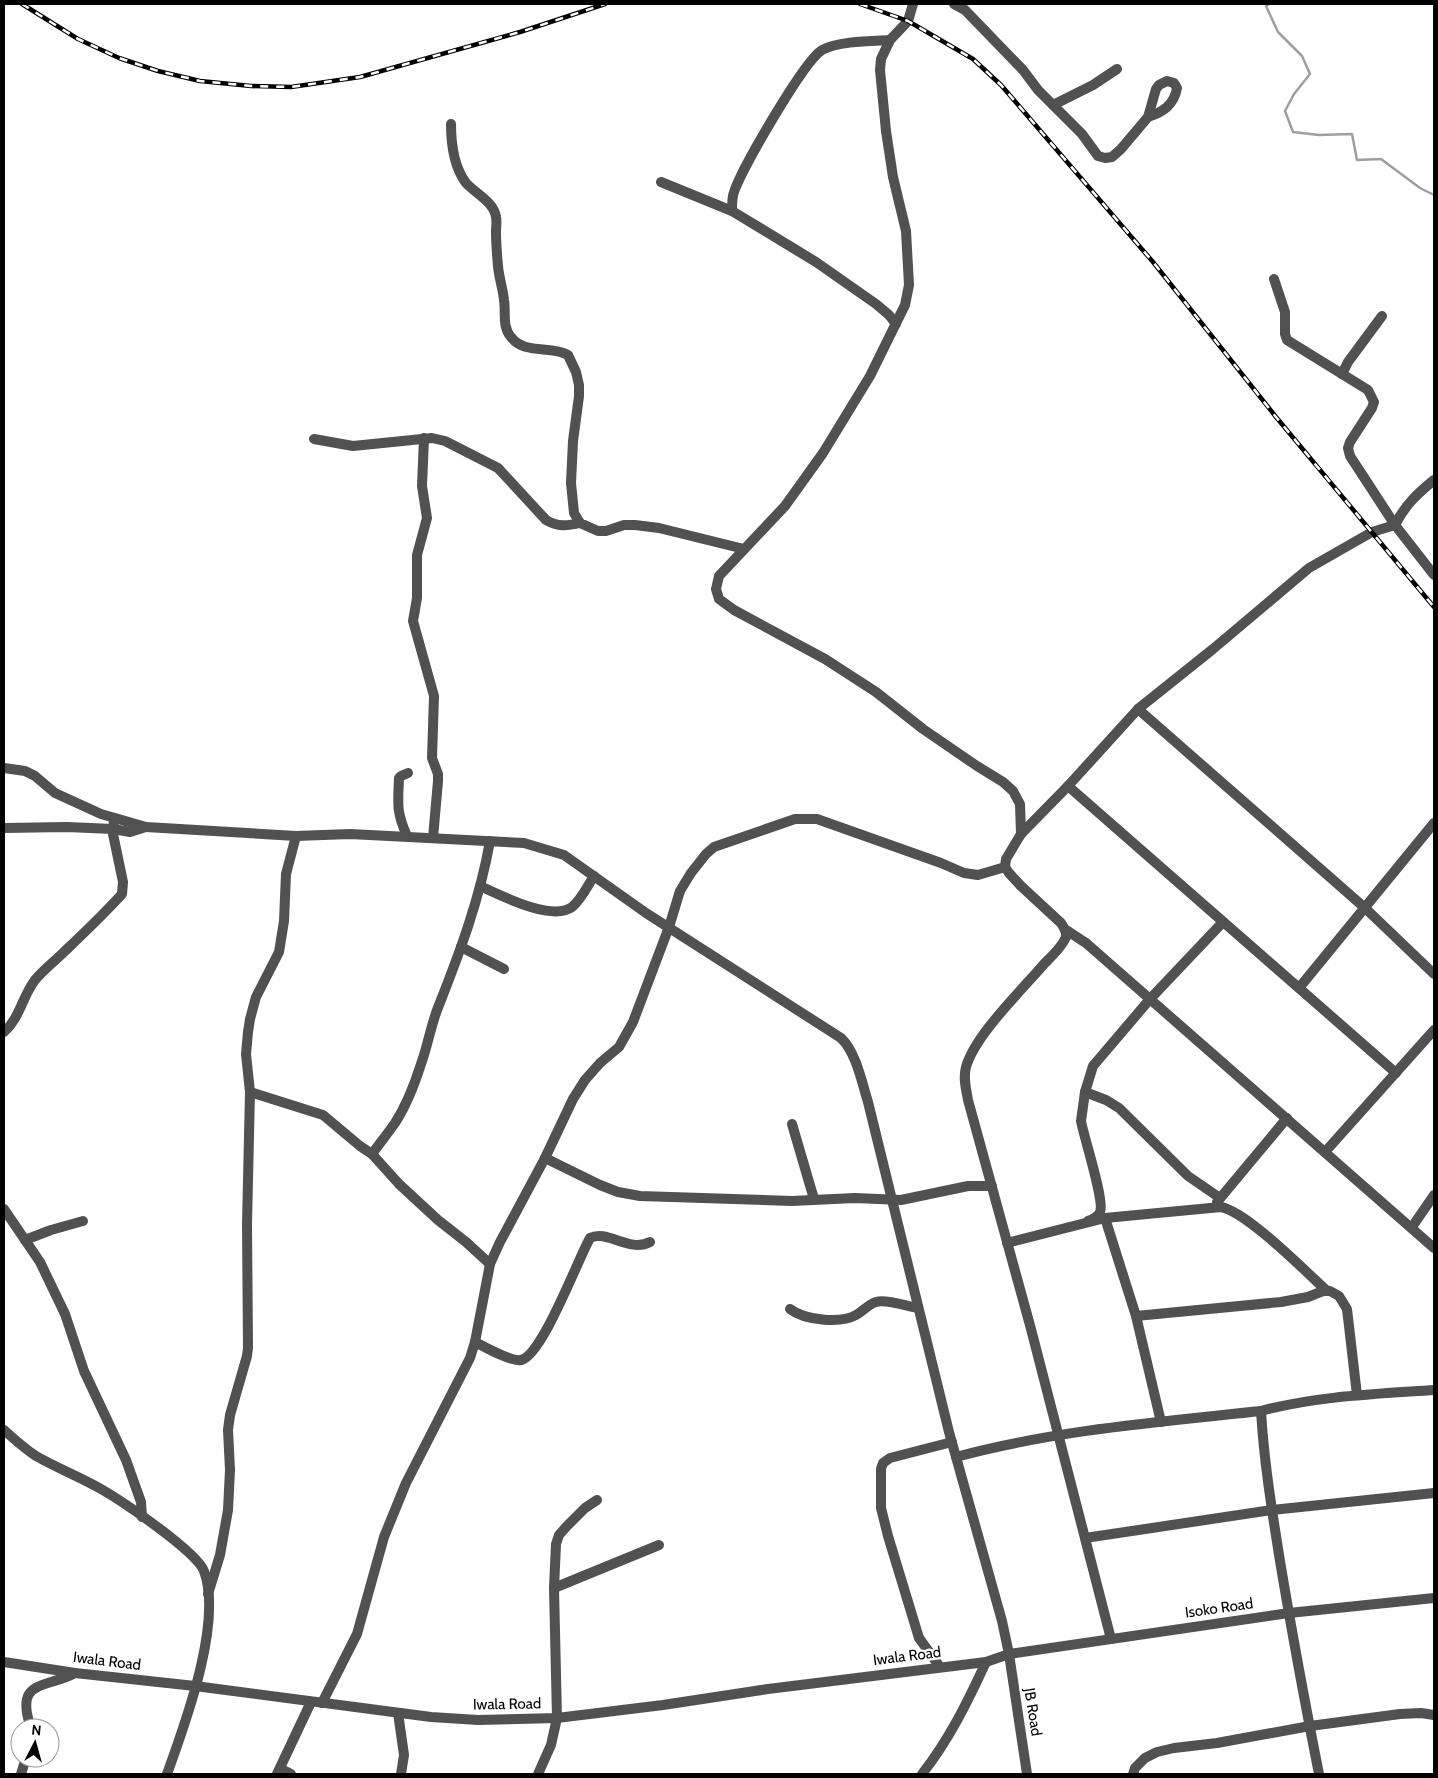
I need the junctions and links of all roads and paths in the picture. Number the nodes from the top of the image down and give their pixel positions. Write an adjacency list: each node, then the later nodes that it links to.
1 (913, 4): 3 (street)
2 (954, 4): 5 (street)
3 (890, 40): 9 (street); 12 (street)
4 (1117, 69): 5 (street)
5 (1053, 105): 6 (street)
6 (1148, 117)
7 (451, 124): 17 (street)
8 (661, 182): 9 (street)
9 (732, 210): 12 (street)
10 (1274, 279): 13 (street)
11 (1382, 316): 13 (street)
12 (896, 324): 19 (street)
13 (1342, 374): 18 (street)
14 (424, 438): 15 (street); 17 (street); 33 (street)
15 (314, 439)
16 (1434, 480): 18 (street)
17 (580, 523): 19 (street)
18 (1396, 524): 20 (street); 21 (street)
19 (744, 549): 30 (street)
20 (1434, 575)
21 (1138, 709): 24 (street); 38 (street)
22 (4, 768): 25 (street)
23 (408, 773): 32 (street)
24 (1068, 786): 30 (street); 39 (street)
25 (114, 818): 27 (street); 29 (street)
26 (1434, 823): 38 (street)
27 (146, 827): 29 (street); 31 (street, JB Road)
28 (4, 828): 29 (street)
29 (113, 829): 48 (street)
30 (1022, 834): 35 (street)
31 (296, 836): 32 (street, JB Road); 50 (street)
32 (407, 836): 33 (street, JB Road)
33 (433, 838): 34 (street, JB Road)
34 (490, 841): 36 (street, JB Road); 37 (street)
35 (1005, 866): 40 (street); 41 (street)
36 (594, 876): 37 (street); 40 (street, JB Road)
37 (480, 886): 42 (street)
38 (1365, 908): 44 (street); 45 (street)
39 (1223, 922): 45 (street); 46 (street)
40 (669, 927): 56 (street); 61 (street, JB Road)
41 (1066, 930): 46 (street); 57 (street)
42 (461, 947): 43 (street); 55 (street)
43 (504, 969)
44 (1434, 974)
45 (1299, 988): 49 (street)
46 (1150, 999): 51 (street); 52 (street)
47 (1434, 1030): 49 (street)
48 (4, 1032)
49 (1396, 1074): 54 (street)
50 (250, 1092): 55 (street); 93 (street)
51 (1085, 1092): 59 (street); 66 (street)
52 (1287, 1118): 54 (street); 59 (street)
53 (792, 1124): 60 (street)
54 (1326, 1152): 67 (street)
55 (372, 1154): 72 (street)
56 (545, 1158): 60 (street); 72 (street)
57 (992, 1186): 61 (street); 70 (street)
58 (1434, 1194): 67 (street)
59 (1220, 1198): 62 (street)
60 (814, 1200): 61 (street)
61 (891, 1200): 74 (street, JB Road)
62 (1214, 1207): 64 (street); 73 (street)
63 (4, 1209): 68 (street)
64 (1105, 1218): 66 (street); 76 (street)
65 (84, 1221): 68 (street)
66 (1088, 1221): 70 (street)
67 (1412, 1227): 71 (street)
68 (25, 1240): 89 (street)
69 (650, 1242): 77 (street)
70 (1007, 1243): 83 (street)
71 (1434, 1248)
72 (490, 1264): 77 (street)
73 (1327, 1291): 76 (street); 79 (street)
74 (918, 1308): 75 (street); 84 (street, JB Road)
75 (790, 1309)
76 (1136, 1316): 81 (street)
77 (475, 1342): 104 (street)
78 (1434, 1390): 79 (street)
79 (1357, 1395): 80 (street)
80 (1260, 1411): 81 (street); 88 (street)
81 (1161, 1422): 83 (street)
82 (4, 1430): 89 (street)
83 (1057, 1435): 85 (street); 90 (street)
84 (952, 1442): 85 (street, JB Road); 100 (street)
85 (956, 1458): 97 (street, JB Road)
86 (1434, 1493): 88 (street)
87 (597, 1500): 92 (street)
88 (1272, 1510): 90 (street); 95 (street)
89 (142, 1517): 93 (street)
90 (1085, 1538): 96 (street)
91 (659, 1545): 92 (street)
92 (554, 1588): 108 (street)
93 (208, 1594): 102 (street)
94 (1434, 1598): 95 (street, Isoko Road)
95 (1289, 1613): 96 (street, Isoko Road); 109 (street)
96 (1111, 1639): 97 (street, Isoko Road)
97 (1009, 1654): 99 (street, Iwala Road); 116 (street, JB Road)
98 (4, 1662): 101 (street, Iwala Road)
99 (986, 1662): 100 (street, Iwala Road); 115 (street)
100 (940, 1667): 108 (street, Iwala Road)
101 (75, 1673): 102 (street, Iwala Road); 107 (street)
102 (195, 1686): 103 (street, Iwala Road); 111 (street)
103 (311, 1702): 104 (street, Iwala Road); 110 (street)
104 (322, 1703): 105 (street, Iwala Road)
105 (398, 1713): 108 (street, Iwala Road); 113 (street)
106 (1434, 1715): 109 (street)
107 (26, 1718)
108 (557, 1718): 114 (street)
109 (1310, 1726): 117 (street); 118 (street)
110 (279, 1772): 112 (street)
111 (167, 1774)
112 (292, 1774)
113 (401, 1774)
114 (538, 1774)
115 (922, 1774)
116 (1028, 1774)
117 (1132, 1774)
118 (1319, 1774)

